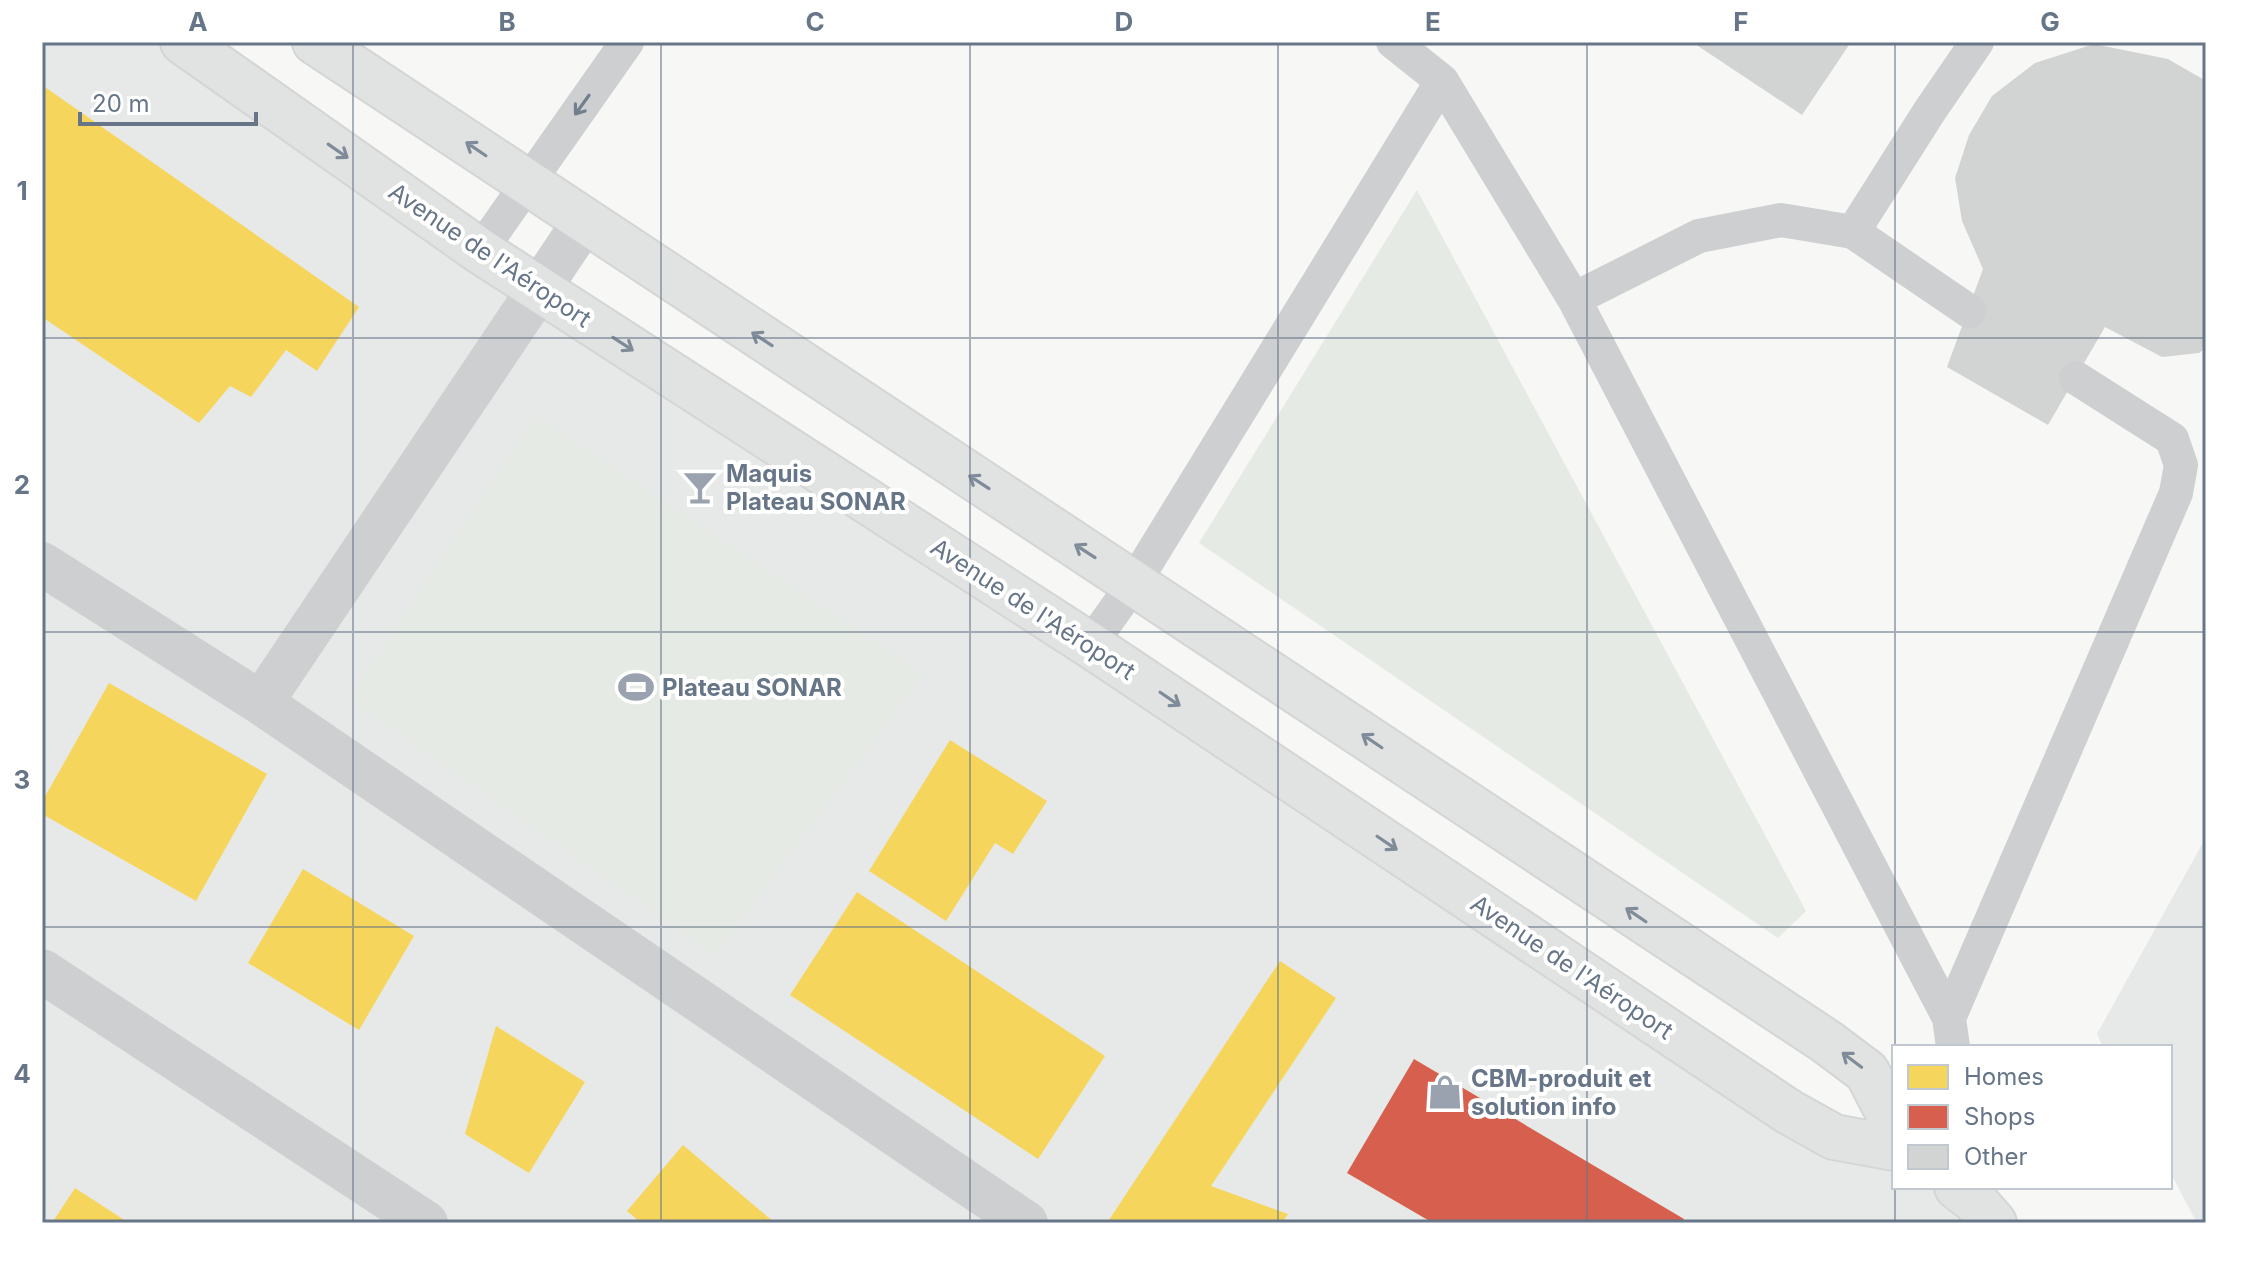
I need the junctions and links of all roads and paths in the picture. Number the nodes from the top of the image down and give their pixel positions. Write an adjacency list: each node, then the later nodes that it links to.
1 (183, 42): 10 (main road, Avenue de l'Aéroport, one-way to 10)
2 (315, 42): 7 (main road, one-way to 2)
3 (627, 42): 7 (lane, one-way to 7)
4 (1393, 42): 6 (lane)
5 (1977, 42): 9 (lane)
6 (1442, 81): 12 (lane); 16 (lane)
7 (526, 182): 8 (main road); 10 (lane)
8 (584, 222): 11 (street); 16 (main road, one-way to 8)
9 (1853, 232): 12 (lane); 13 (lane)
10 (480, 251): 11 (main road, Avenue de l'Aéroport)
11 (538, 289): 17 (main road, Avenue de l'Aéroport, one-way to 17); 18 (street)
12 (1574, 299): 20 (lane)
13 (1969, 311)
14 (2076, 378): 20 (lane)
15 (42, 564): 18 (street)
16 (1134, 583): 17 (lane); 21 (main road, one-way to 16)
17 (1090, 645): 22 (main road, Avenue de l'Aéroport, one-way to 22)
18 (261, 703): 24 (street)
19 (42, 971): 23 (street)
20 (1951, 1033)
21 (1892, 1120)
22 (1892, 1148)
23 (426, 1223)
24 (1026, 1223)

